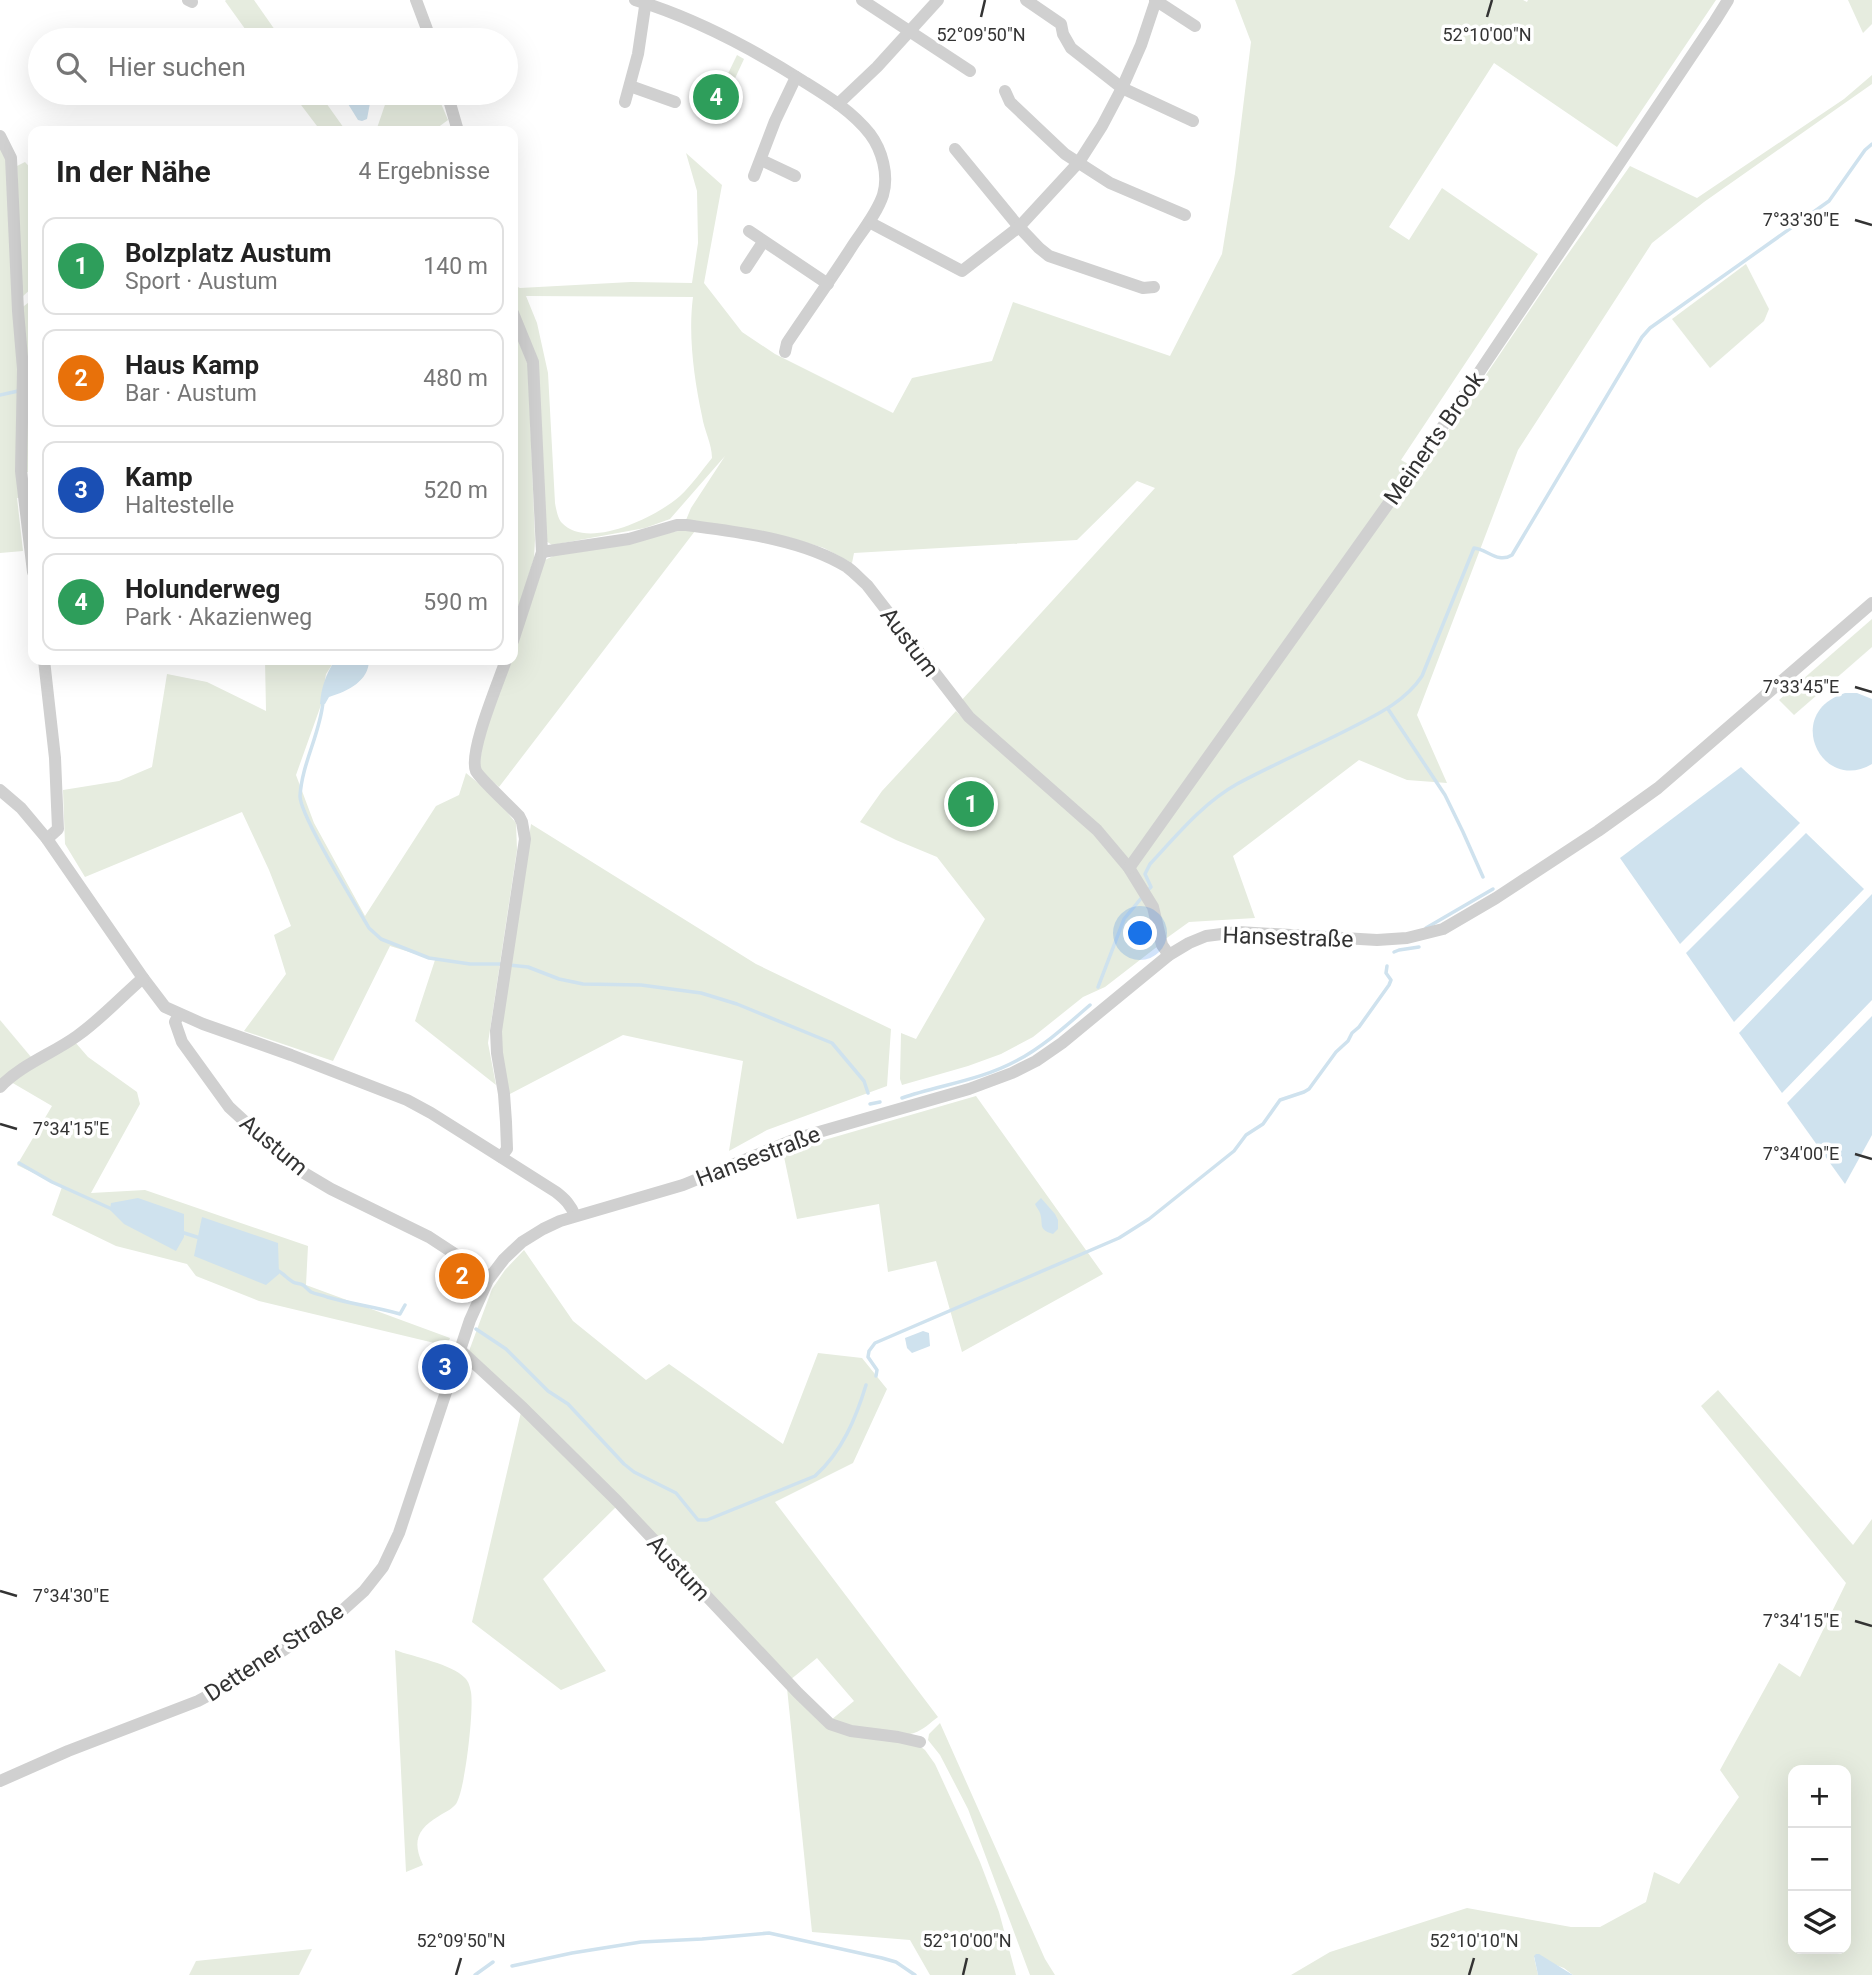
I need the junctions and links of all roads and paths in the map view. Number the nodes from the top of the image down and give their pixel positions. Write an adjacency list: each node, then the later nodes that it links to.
1 (416, 0): 9 (street)
2 (862, 0): 10 (street)
3 (938, 0): 10 (street)
4 (1156, 0): 8 (street); 14 (street)
5 (1728, 0): 46 (street, Meinerts Brook)
6 (642, 1): 12 (street); 13 (street)
7 (1027, 1): 14 (street)
8 (1195, 26)
9 (426, 28)
10 (909, 32): 11 (street); 18 (street)
11 (970, 71)
12 (796, 77): 18 (street); 24 (street)
13 (630, 86): 16 (street); 17 (street)
14 (1122, 88): 20 (street); 25 (street)
15 (1005, 91): 25 (street)
16 (625, 102)
17 (675, 102)
18 (838, 104): 29 (street)
19 (451, 105): 21 (street)
20 (1193, 121)
21 (457, 126)
22 (0, 136): 38 (street)
23 (955, 149): 30 (street)
24 (761, 160): 26 (street); 27 (street)
25 (1079, 162): 28 (street); 30 (street)
26 (754, 176)
27 (795, 176)
28 (1185, 215)
29 (869, 222): 30 (street); 34 (street)
30 (1019, 227): 35 (street)
31 (749, 232): 32 (street)
32 (763, 242): 33 (street); 34 (street)
33 (746, 268)
34 (828, 284): 37 (street)
35 (1154, 287)
36 (518, 325): 39 (street)
37 (785, 352)
38 (28, 530)
39 (542, 552): 41 (street); 46 (street, Austum)
40 (1872, 603): 47 (street, Hansestraße)
41 (518, 626)
42 (45, 665): 45 (street)
43 (504, 665): 51 (street)
44 (0, 790): 45 (street)
45 (47, 839): 48 (street)
46 (1129, 868): 47 (street, Austum)
47 (1169, 955): 52 (street, Hansestraße)
48 (143, 978): 49 (street); 50 (street)
49 (179, 1014): 51 (street); 53 (street, Austum)
50 (0, 1087)
51 (501, 1157): 52 (street)
52 (575, 1216): 53 (street, Dettener Straße)
53 (489, 1277): 54 (street, Dettener Straße)
54 (460, 1350): 55 (street, Austum); 56 (street, Dettener Straße)
55 (920, 1742)
56 (0, 1781)

